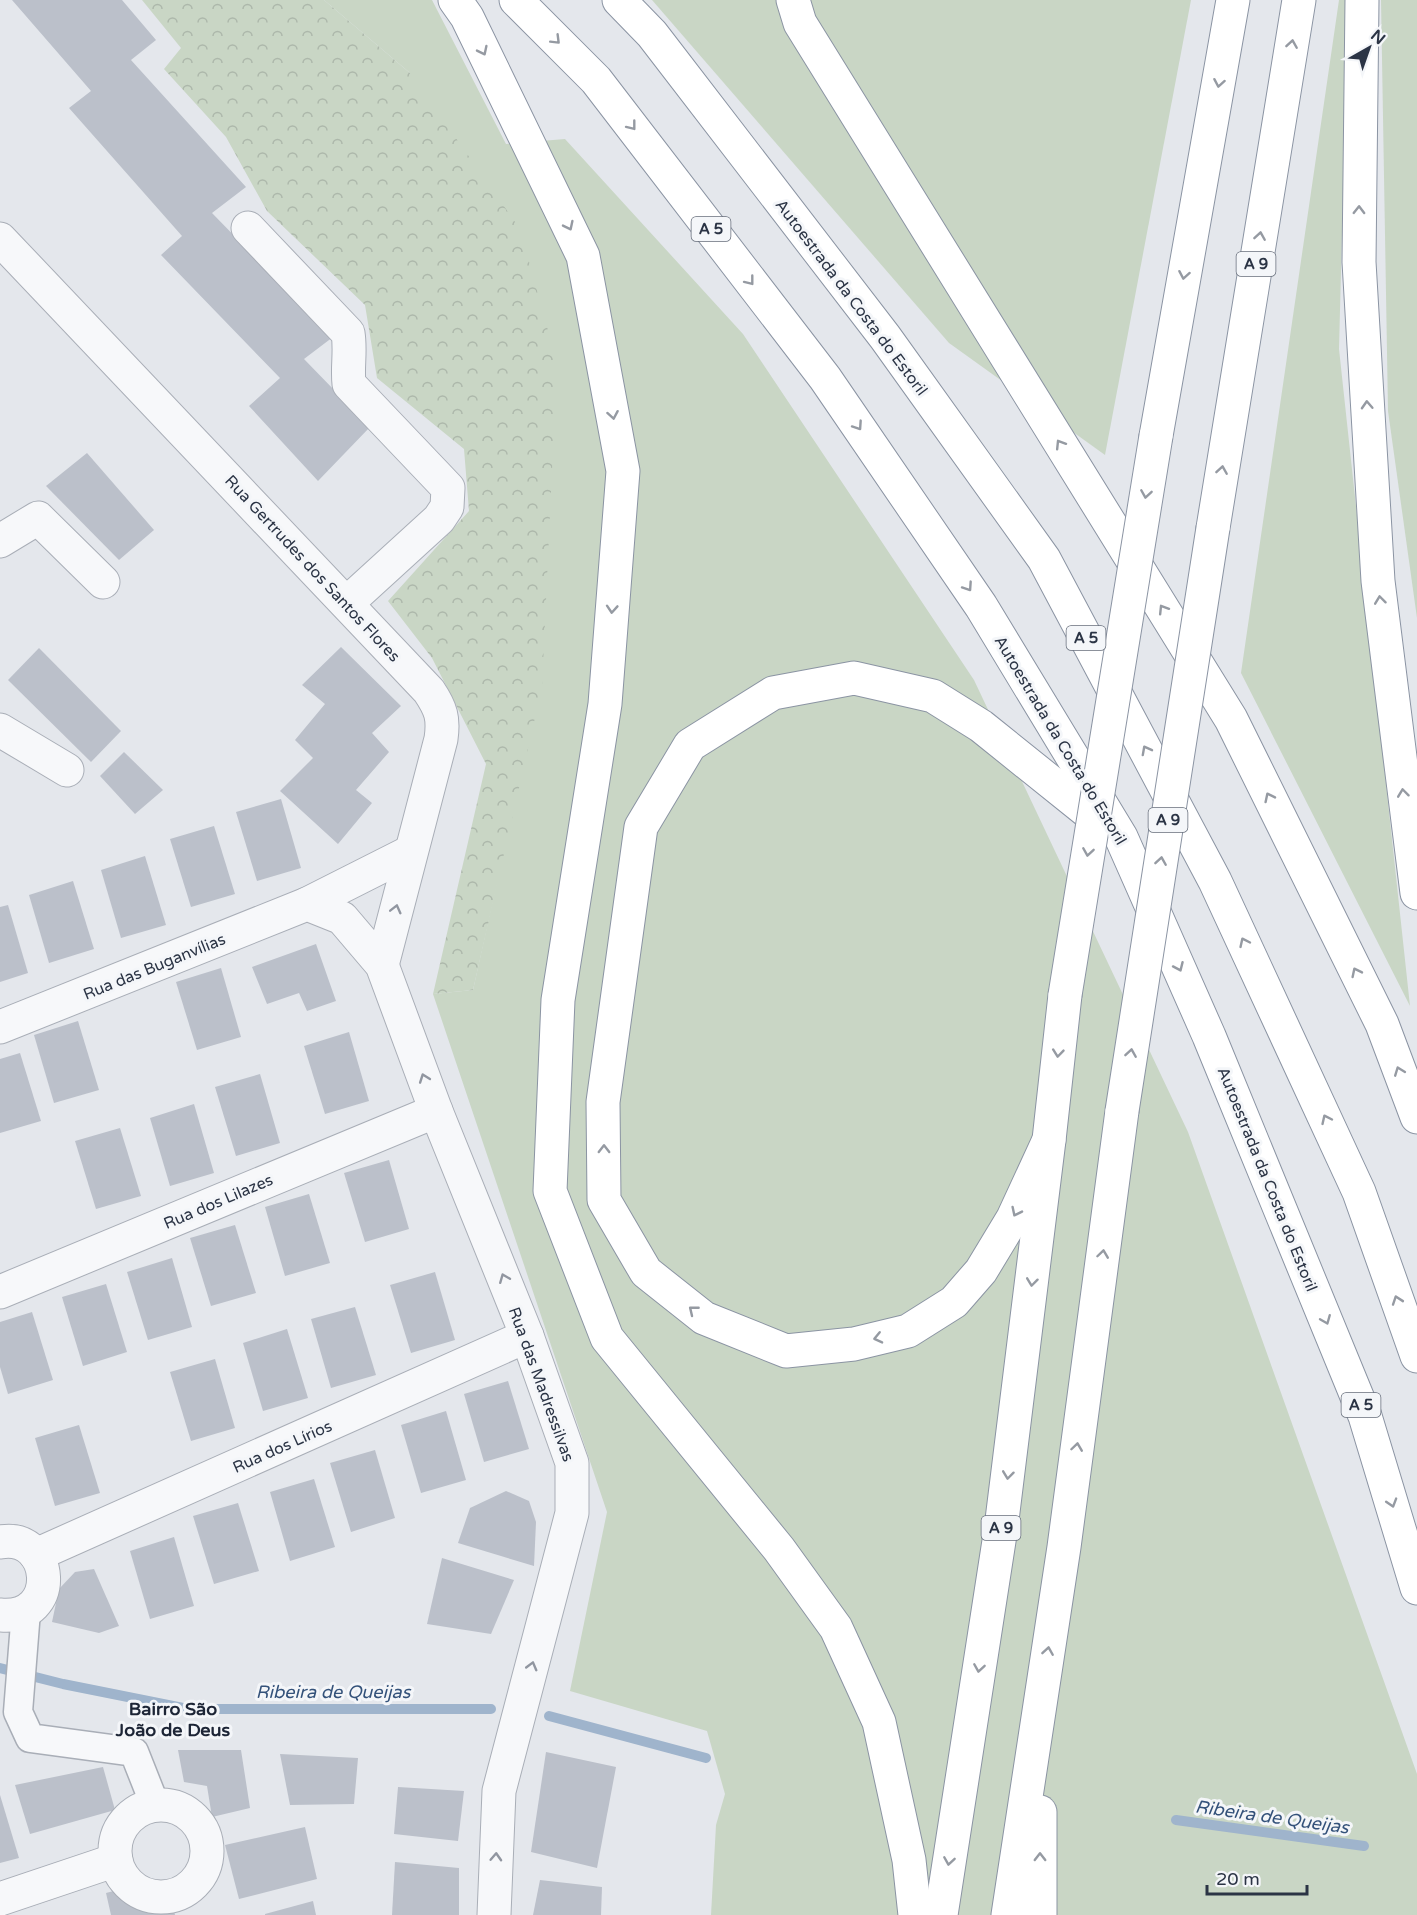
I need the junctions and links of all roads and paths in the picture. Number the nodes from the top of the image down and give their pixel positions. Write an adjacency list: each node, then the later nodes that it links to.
1 (455, 0): 36 (highway, one-way to 36)
2 (516, 0): 15 (highway, Autoestrada da Costa do Estoril / A 5, one-way to 15)
3 (619, 0): 26 (highway, Autoestrada da Costa do Estoril / A 5, one-way to 3)
4 (793, 0): 22 (highway, one-way to 4)
5 (1299, 0): 31 (highway, A 9, one-way to 5, bridge)
6 (1362, 0): 17 (highway, one-way to 6)
7 (1229, 8): 23 (highway, A 9, one-way to 23, bridge)
8 (248, 228): 12 (street)
9 (0, 239): 12 (street, Rua Gertrudes dos Santos Flores)
10 (0, 541): 11 (street)
11 (103, 582)
12 (347, 603): 16 (street, Rua Gertrudes dos Santos Flores)
13 (0, 730): 14 (street)
14 (67, 770)
15 (1120, 837): 23 (highway, one-way to 15); 29 (highway, Autoestrada da Costa do Estoril / A 5, one-way to 29)
16 (410, 852): 18 (street, Rua das Buganvílias); 19 (street, Rua Gertrudes dos Santos Flores, one-way to 16)
17 (1417, 893)
18 (308, 904): 19 (street, Rua das Madressilvas); 20 (street, Rua das Buganvílias)
19 (382, 965): 21 (street, Rua das Madressilvas, one-way to 19)
20 (0, 1027)
21 (436, 1111): 24 (street, Rua dos Lilazes); 25 (street, Rua das Madressilvas, one-way to 21)
22 (1417, 1117)
23 (1049, 1140): 37 (highway, A 9, one-way to 37)
24 (0, 1292)
25 (527, 1336): 28 (street, Rua dos Lírios); 35 (street, Rua das Madressilvas, one-way to 25)
26 (1417, 1356)
27 (0, 1542): 28 (street)
28 (36, 1555): 30 (street)
29 (1417, 1588)
30 (13, 1613): 32 (street)
31 (1039, 1709): 38 (highway, A 9); 39 (highway, one-way to 31)
32 (155, 1805): 33 (street); 33 (street)
33 (116, 1860): 34 (street)
34 (0, 1899)
35 (494, 1915)
36 (915, 1915)
37 (941, 1915)
38 (1008, 1915)
39 (1040, 1915)

